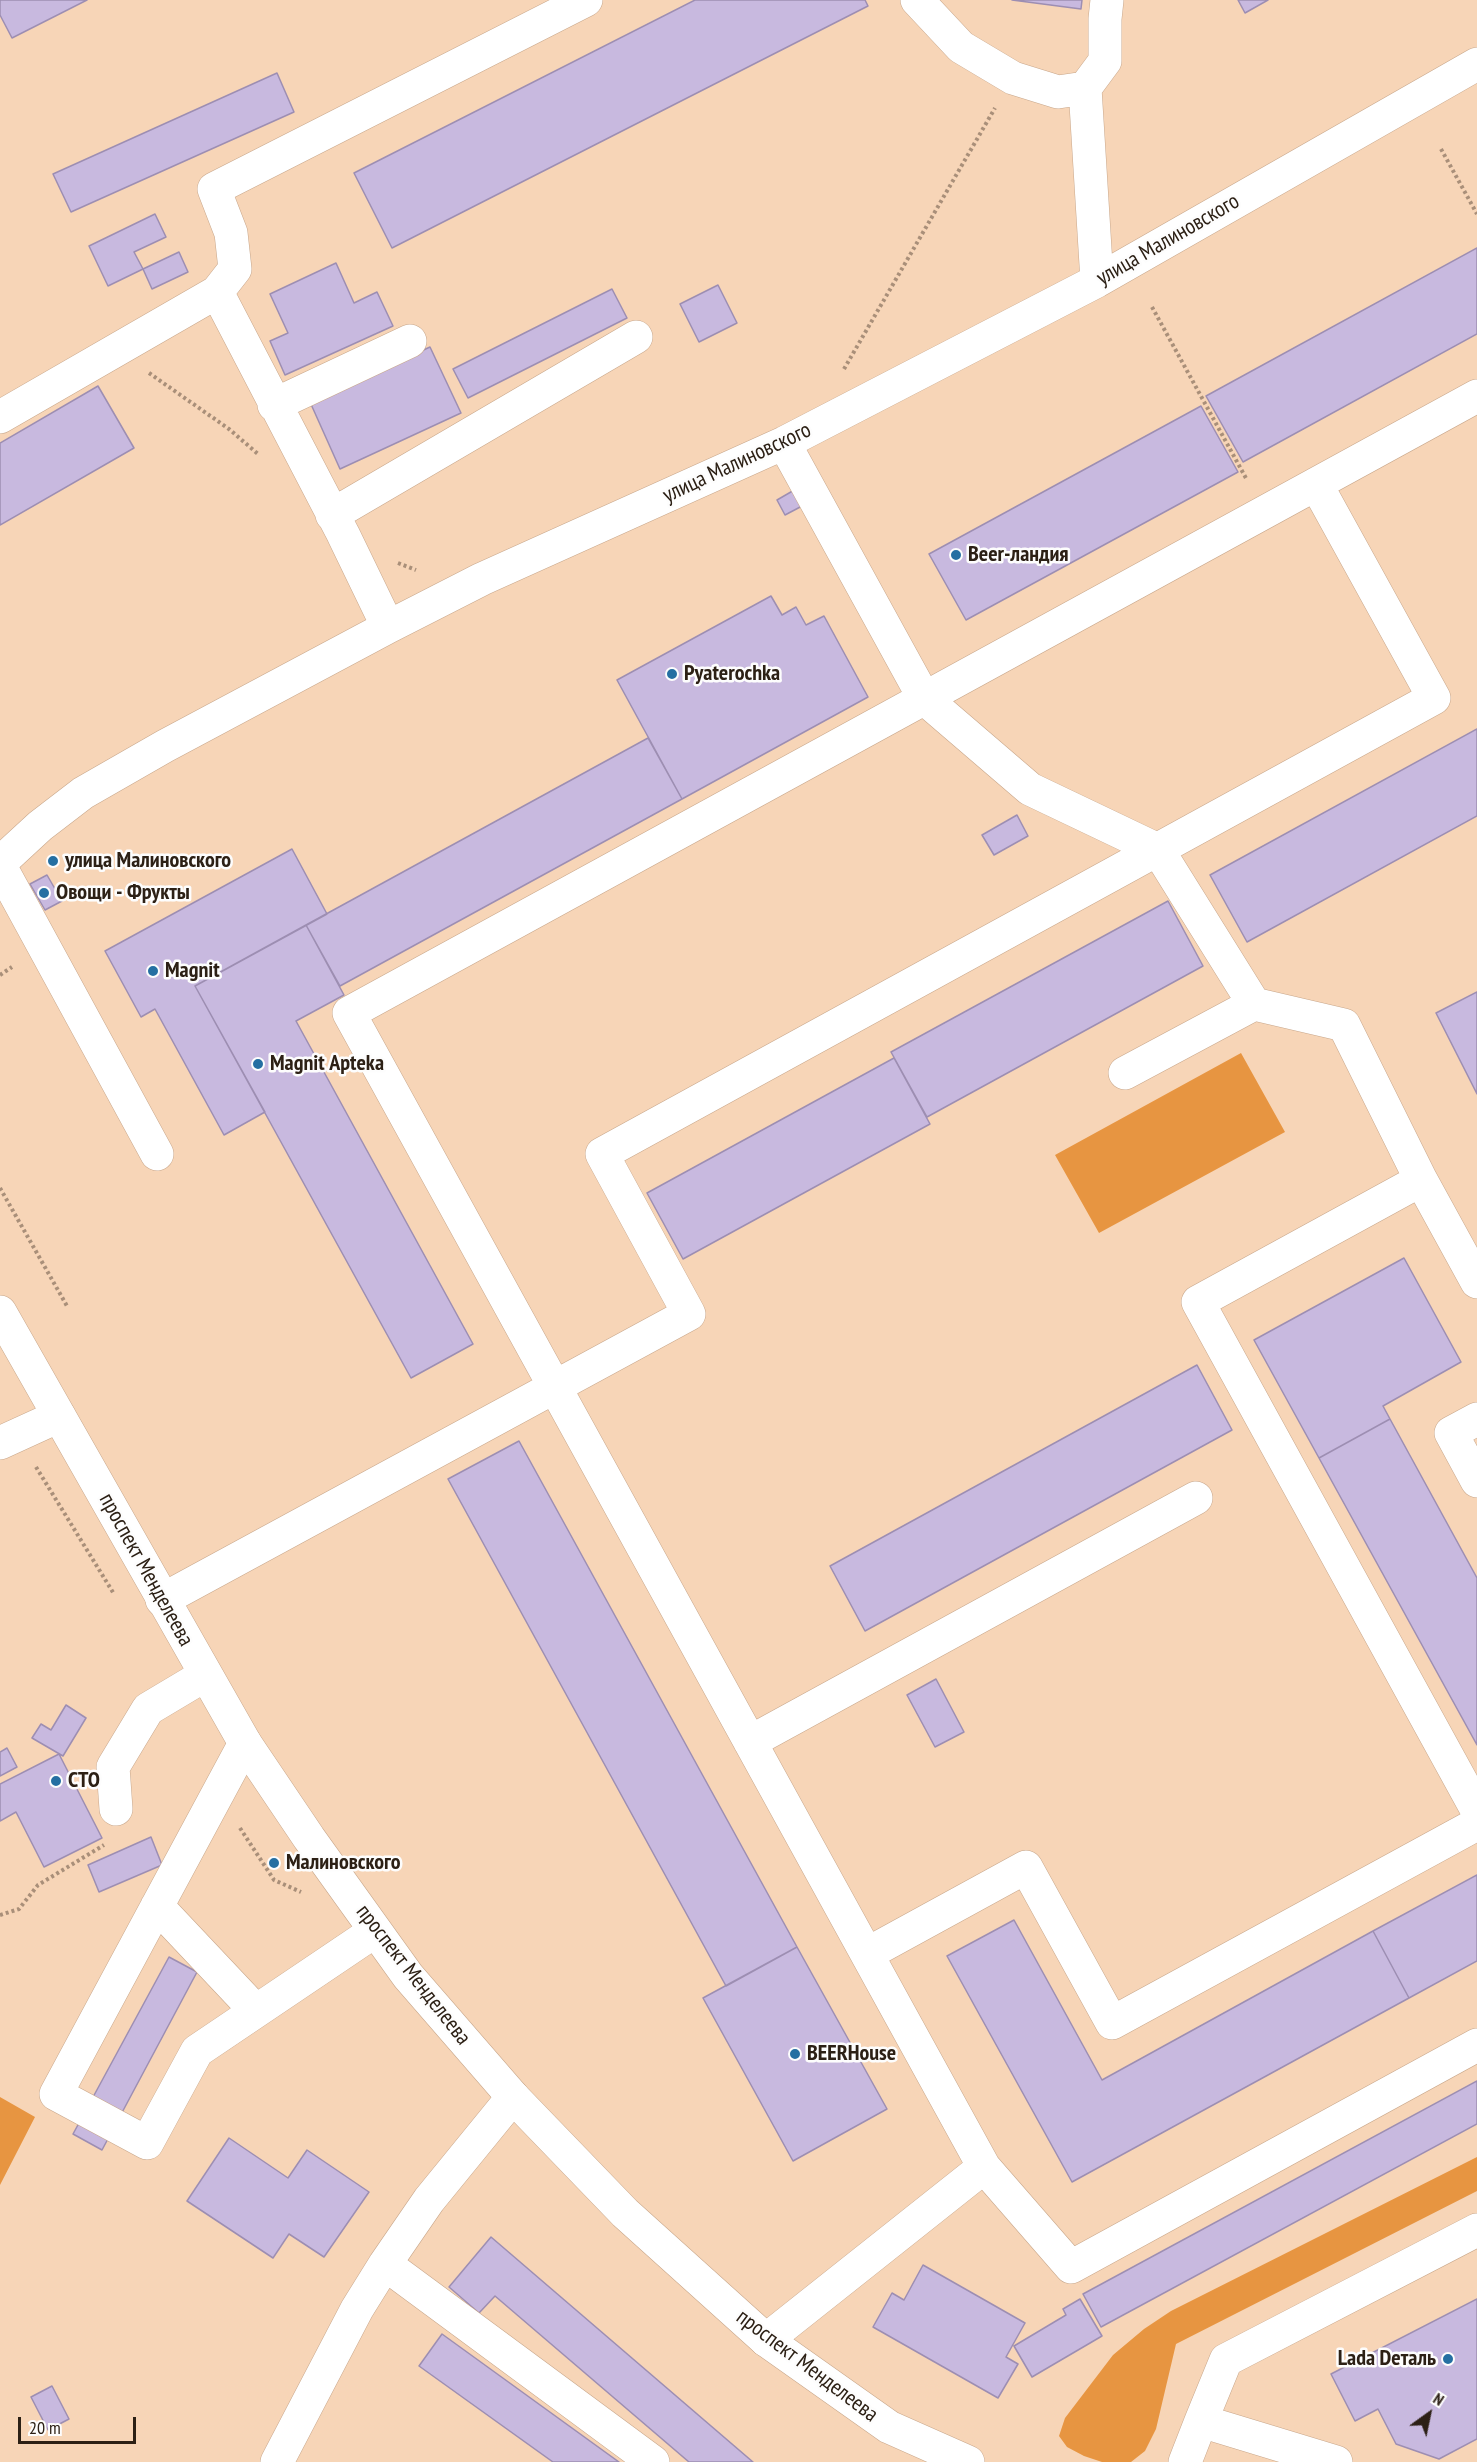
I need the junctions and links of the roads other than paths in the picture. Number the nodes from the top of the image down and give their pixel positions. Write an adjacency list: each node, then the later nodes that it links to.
1 (586, 0): 7 (street)
2 (917, 0): 5 (street)
3 (1107, 0): 5 (street)
4 (1477, 64): 6 (street, улица Малиновского)
5 (1085, 88): 6 (street)
6 (1097, 281): 13 (street, улица Малиновского)
7 (217, 292): 11 (street); 12 (street)
8 (636, 337): 15 (street)
9 (410, 341): 11 (street)
10 (1477, 396): 14 (street)
11 (274, 405): 15 (street)
12 (0, 417)
13 (784, 443): 16 (street, улица Малиновского); 17 (street)
14 (1316, 484): 17 (street); 18 (street)
15 (332, 514): 16 (street)
16 (388, 627): 19 (street, улица Малиновского)
17 (924, 698): 18 (street); 26 (street)
18 (1158, 850): 20 (street); 26 (street)
19 (0, 864): 22 (street)
20 (1254, 1004): 21 (street); 23 (street)
21 (1125, 1072)
22 (157, 1154)
23 (1421, 1180): 24 (street); 37 (street)
24 (1477, 1282)
25 (0, 1312): 27 (street, проспект Менделеева)
26 (555, 1387): 32 (street); 34 (street)
27 (59, 1416): 29 (street); 32 (street, проспект Менделеева)
28 (1477, 1419): 30 (street)
29 (0, 1443)
30 (1477, 1481)
31 (1196, 1498): 34 (street)
32 (162, 1600): 33 (street, проспект Менделеева)
33 (205, 1675): 35 (street, проспект Менделеева); 36 (street)
34 (750, 1742): 41 (street)
35 (245, 1743): 39 (street); 40 (street, проспект Менделеева)
36 (116, 1809)
37 (1477, 1810)
38 (1477, 1824): 41 (street)
39 (157, 1906): 42 (street); 42 (street)
40 (375, 1931): 42 (street); 44 (street, проспект Менделеева)
41 (867, 1954): 45 (street)
42 (256, 2011)
43 (1477, 2045): 45 (street)
44 (513, 2097): 47 (street); 48 (street, проспект Менделеева)
45 (984, 2167): 48 (street)
46 (1477, 2230): 49 (street)
47 (385, 2264): 50 (street); 51 (street)
48 (766, 2340): 52 (street, проспект Менделеева)
49 (1201, 2421): 53 (street); 54 (street)
50 (278, 2462)
51 (653, 2462)
52 (968, 2462)
53 (1185, 2462)
54 (1336, 2462)

